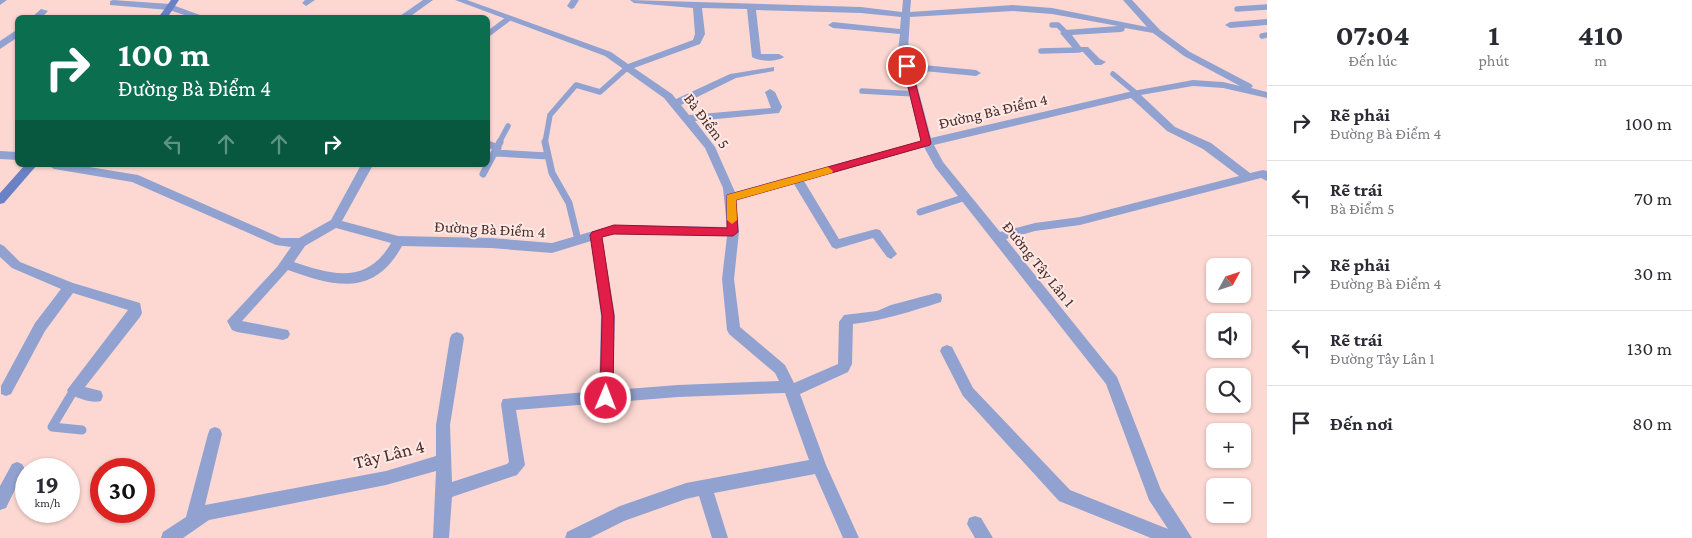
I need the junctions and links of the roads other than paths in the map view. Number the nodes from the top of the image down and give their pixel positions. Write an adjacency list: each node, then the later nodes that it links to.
1 (3, 0): 8 (street)
2 (429, 0): 22 (street)
3 (459, 0): 24 (street, Bà Điểm 5)
4 (634, 0): 9 (street)
5 (907, 0): 23 (street, Đường Tây Lân 1)
6 (1005, 0): 16 (street)
7 (1127, 0): 30 (street)
8 (0, 2)
9 (678, 2): 13 (street)
10 (113, 3): 11 (street)
11 (172, 3): 20 (main road); 21 (street)
12 (727, 3): 13 (street); 15 (street)
13 (697, 5): 41 (street)
14 (1267, 6): 17 (lane)
15 (751, 7): 23 (street); 38 (street)
16 (1013, 8): 23 (street); 29 (street)
17 (1236, 9)
18 (44, 10): 19 (street)
19 (38, 15)
20 (164, 15)
21 (198, 15)
22 (406, 15)
23 (904, 15): 32 (street, Đường Tây Lân 1)
24 (508, 19): 31 (lane); 41 (street, Bà Điểm 5)
25 (1267, 22): 28 (street)
26 (833, 25): 32 (street)
27 (1052, 25): 34 (lane)
28 (1230, 25)
29 (1134, 28): 30 (street); 34 (street)
30 (1156, 31): 47 (street)
31 (490, 32)
32 (903, 32): 40 (street, Đường Tây Lân 1)
33 (15, 34): 35 (street)
34 (1066, 34): 36 (street)
35 (0, 46)
36 (1079, 50): 37 (lane); 39 (street)
37 (1041, 51)
38 (779, 57)
39 (1101, 62)
40 (907, 66): 43 (street); 48 (street, Đường Tây Lân 1)
41 (628, 67): 50 (street, Bà Điểm 5); 58 (lane)
42 (772, 69): 50 (street)
43 (976, 73)
44 (1113, 74): 49 (lane)
45 (862, 91): 48 (lane)
46 (770, 92): 51 (street)
47 (1263, 93): 49 (street, Đường Bà Điểm 4)
48 (915, 94): 53 (street, Đường Tây Lân 1)
49 (1135, 94): 53 (street, Đường Bà Điểm 4); 66 (street)
50 (674, 104): 51 (street, Bà Điểm 5)
51 (685, 119): 69 (street, Bà Điểm 5)
52 (508, 126): 55 (lane)
53 (927, 143): 67 (street, Đường Bà Điểm 4); 68 (street, Đường Tây Lân 1)
54 (490, 145): 55 (lane)
55 (497, 150): 58 (lane); 59 (lane)
56 (0, 155): 57 (street)
57 (15, 156)
58 (548, 156): 76 (lane)
59 (490, 162)
60 (29, 167): 70 (main road)
61 (66, 167): 78 (street)
62 (366, 167): 72 (street)
63 (487, 167): 64 (lane)
64 (483, 174)
65 (1267, 177): 66 (street)
66 (1249, 178): 75 (street)
67 (797, 180): 69 (street, Đường Bà Điểm 4); 80 (street)
68 (966, 197): 71 (lane); 75 (street, Đường Tây Lân 1)
69 (730, 198): 73 (street, Bà Điểm 5)
70 (0, 200)
71 (920, 212)
72 (335, 223): 77 (street, Đường Bà Điểm 4); 78 (street)
73 (733, 232): 74 (street, Đường Bà Điểm 4); 87 (street, Bà Điểm 5)
74 (596, 235): 76 (street, Đường Bà Điểm 4); 91 (street)
75 (997, 237): 109 (street, Đường Tây Lân 1)
76 (578, 240): 77 (street, Đường Bà Điểm 4)
77 (398, 241): 81 (street)
78 (301, 243): 81 (street)
79 (0, 249): 82 (street)
80 (891, 254)
81 (285, 264): 84 (street)
82 (70, 287): 88 (street); 89 (street)
83 (936, 298): 87 (street)
84 (283, 334)
85 (457, 338): 94 (street)
86 (947, 351): 108 (street)
87 (790, 389): 91 (street); 95 (street, Bà Điểm 5)
88 (6, 390)
89 (74, 390): 90 (street); 92 (lane)
90 (96, 396)
91 (606, 398): 98 (street)
92 (82, 430)
93 (215, 434): 100 (street)
94 (445, 461): 98 (street, Tây Lân 4); 100 (street, Tây Lân 4)
95 (819, 466): 97 (street); 106 (street, Bà Điểm 5)
96 (15, 473): 99 (street)
97 (704, 487): 104 (street); 105 (street)
98 (444, 492): 103 (street, Tây Lân 4)
99 (0, 502)
100 (193, 522): 102 (street, Tây Lân 4)
101 (975, 524): 107 (street)
102 (169, 538)
103 (442, 538)
104 (573, 538)
105 (720, 538)
106 (851, 538)
107 (985, 538)
108 (1171, 538)
109 (1184, 538)

